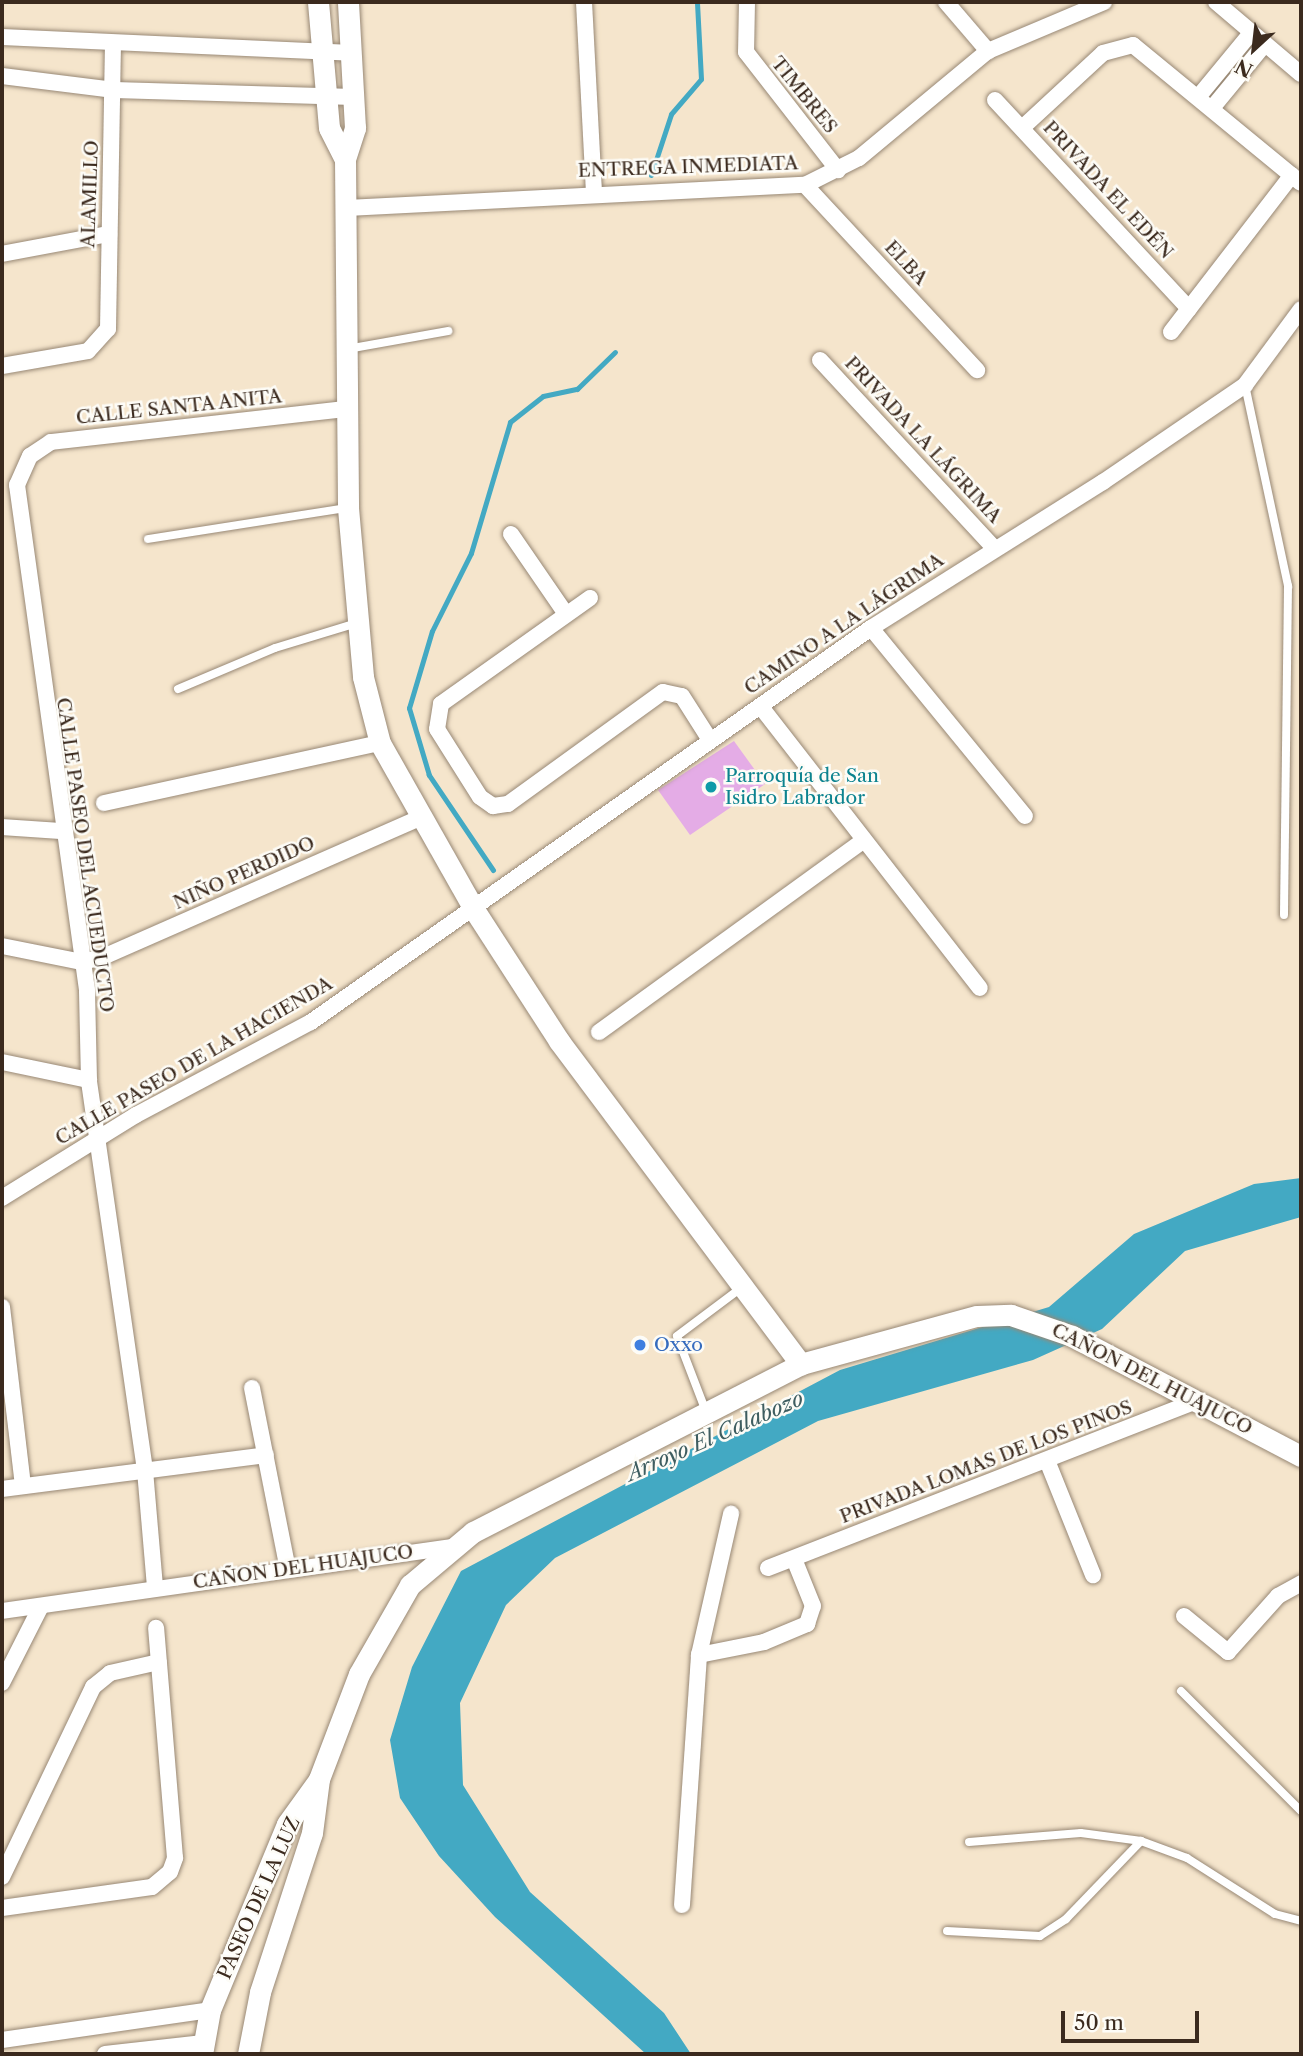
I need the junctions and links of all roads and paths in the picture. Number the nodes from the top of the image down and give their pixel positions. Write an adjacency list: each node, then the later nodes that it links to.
1 (318, 2): 14 (street)
2 (348, 2): 13 (street)
3 (584, 2): 28 (street)
4 (747, 2): 25 (street, TIMBRES)
5 (946, 2): 12 (street)
6 (1104, 2): 12 (street, ENTREGA INMEDIATA)
7 (1216, 2): 8 (street)
8 (1251, 33): 10 (street); 18 (street)
9 (2, 37): 11 (street)
10 (1265, 44): 15 (street); 22 (street)
11 (113, 45): 14 (street); 17 (street, ALAMILLO)
12 (988, 51): 25 (street, ENTREGA INMEDIATA)
13 (352, 53): 14 (street); 19 (street)
14 (322, 54): 20 (street)
15 (1301, 74)
16 (2, 76): 17 (street)
17 (114, 90): 20 (street); 30 (street, ALAMILLO)
18 (1199, 96): 22 (street); 23 (street)
19 (354, 97): 20 (street); 24 (street)
20 (326, 98): 24 (street)
21 (995, 100): 23 (street, PRIVADA EL EDÉN)
22 (1213, 107): 26 (street)
23 (1022, 128): 32 (street, PRIVADA EL EDÉN)
24 (345, 159): 29 (street)
25 (838, 170): 27 (street, ENTREGA INMEDIATA)
26 (1296, 179): 32 (street)
27 (805, 184): 28 (street, ENTREGA INMEDIATA); 39 (street, ELBA)
28 (594, 192): 29 (street, ENTREGA INMEDIATA)
29 (345, 208): 36 (street)
30 (109, 233): 31 (street); 38 (street, ALAMILLO)
31 (2, 254)
32 (1189, 309): 35 (street)
33 (1301, 309): 40 (street, CAMINO A LA LÁGRIMA)
34 (448, 331): 36 (lane)
35 (1171, 332)
36 (344, 349): 41 (street)
37 (820, 360): 47 (street, PRIVADA LA LÁGRIMA)
38 (2, 366)
39 (977, 370)
40 (1245, 384): 47 (street, CAMINO A LA LÁGRIMA); 63 (lane)
41 (346, 410): 42 (street, CALLE SANTA ANITA); 43 (street)
42 (24, 463): 44 (street, CALLE PASEO DEL ACUEDUCTO)
43 (348, 508): 46 (lane); 50 (street)
44 (10, 518): 60 (street, CALLE PASEO DEL ACUEDUCTO)
45 (511, 534): 49 (street)
46 (148, 539)
47 (994, 548): 51 (street, CAMINO A LA LÁGRIMA)
48 (590, 598): 49 (street)
49 (566, 614): 54 (street)
50 (357, 624): 52 (lane); 55 (street)
51 (871, 628): 53 (street, CAMINO A LA LÁGRIMA); 57 (street)
52 (178, 689)
53 (761, 707): 54 (street, CAMINO A LA LÁGRIMA); 61 (street)
54 (710, 740): 62 (street, CAMINO A LA LÁGRIMA)
55 (380, 743): 56 (street); 58 (street)
56 (104, 803)
57 (1025, 816)
58 (422, 817): 62 (street); 65 (street, NIÑO PERDIDO)
59 (2, 827): 60 (street)
60 (60, 831): 65 (street, CALLE PASEO DEL ACUEDUCTO)
61 (864, 840): 66 (street); 67 (street)
62 (475, 911): 70 (street, CALLE PASEO DE LA HACIENDA); 72 (street)
63 (1284, 915)
64 (2, 946): 65 (street)
65 (82, 962): 69 (street, CALLE PASEO DEL ACUEDUCTO)
66 (980, 988)
67 (600, 1032)
68 (2, 1062): 69 (street)
69 (89, 1080): 70 (street, CALLE PASEO DEL ACUEDUCTO)
70 (97, 1141): 71 (street, CALLE PASEO DE LA HACIENDA); 81 (street, CALLE PASEO DEL ACUEDUCTO)
71 (2, 1198)
72 (743, 1287): 74 (street); 77 (lane)
73 (2, 1307): 82 (street)
74 (801, 1364): 76 (street, CAÑON DEL HUAJUCO); 77 (street, CAÑON DEL HUAJUCO)
75 (252, 1388): 78 (street)
76 (1192, 1403): 79 (street, CAÑON DEL HUAJUCO); 80 (street, PRIVADA LOMAS DE LOS PINOS)
77 (705, 1409): 85 (street, CAÑON DEL HUAJUCO)
78 (266, 1455): 81 (street); 88 (street)
79 (1301, 1456)
80 (1048, 1463): 86 (street, PRIVADA LOMAS DE LOS PINOS); 89 (street)
81 (145, 1470): 82 (street); 91 (street, CALLE PASEO DEL ACUEDUCTO)
82 (23, 1486): 83 (street)
83 (2, 1489)
84 (731, 1514): 96 (street)
85 (452, 1547): 88 (street, CAÑON DEL HUAJUCO); 100 (street, CAÑON DEL HUAJUCO)
86 (794, 1559): 87 (street, PRIVADA LOMAS DE LOS PINOS); 96 (street)
87 (768, 1568)
88 (288, 1569): 91 (street, CAÑON DEL HUAJUCO)
89 (1093, 1575)
90 (1301, 1583): 94 (street)
91 (155, 1587): 92 (street, CAÑON DEL HUAJUCO)
92 (41, 1606): 93 (street, CAÑON DEL HUAJUCO); 98 (street)
93 (2, 1612)
94 (1184, 1616)
95 (156, 1628): 97 (street)
96 (699, 1656): 105 (street)
97 (159, 1662): 104 (street); 106 (street)
98 (2, 1683)
99 (1181, 1691): 101 (lane)
100 (319, 1779): 109 (street, PASEO DE LA LUZ); 115 (street, PASEO DE LA LUZ)
101 (1301, 1811)
102 (1141, 1841): 103 (lane); 107 (lane); 108 (lane)
103 (969, 1842)
104 (2, 1877)
105 (682, 1905)
106 (2, 1908)
107 (1301, 1921)
108 (947, 1931)
109 (211, 2010): 110 (street); 113 (street, PASEO DE LA LUZ)
110 (153, 2018): 111 (street); 112 (street)
111 (2, 2040)
112 (152, 2048): 113 (street); 114 (street)
113 (202, 2048)
114 (105, 2054)
115 (248, 2054)

